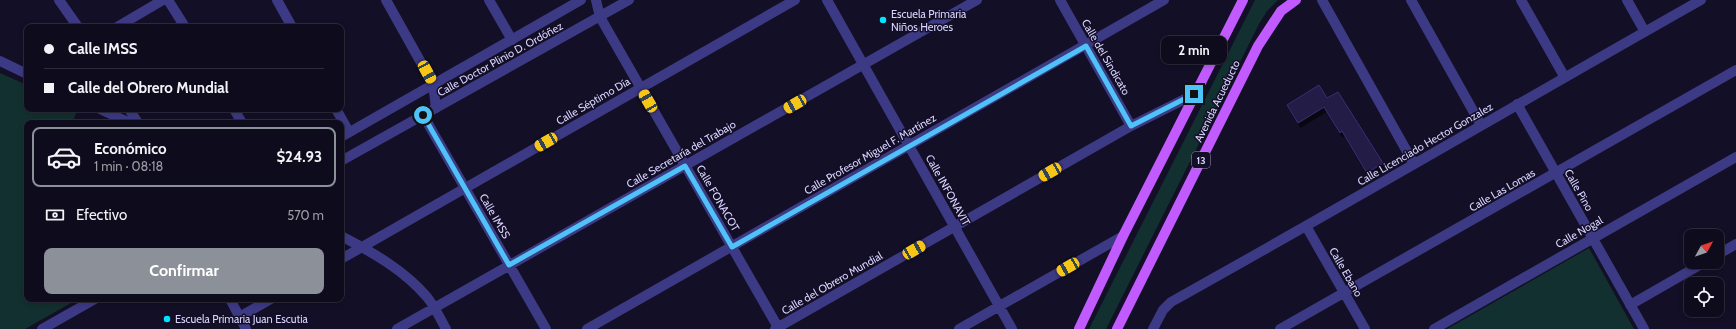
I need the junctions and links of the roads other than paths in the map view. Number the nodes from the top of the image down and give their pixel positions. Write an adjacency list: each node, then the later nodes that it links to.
1 (59, 0): 23 (street)
2 (163, 0): 24 (street)
3 (168, 0): 25 (street)
4 (277, 0): 26 (street)
5 (386, 0): 35 (street)
6 (489, 0): 28 (street)
7 (581, 0): 28 (street, Calle Doctor Plinio D. Ordóñez)
8 (596, 0): 22 (street, Calle FONACOT)
9 (629, 0): 22 (street, Calle Doctor Plinio D. Ordóñez)
10 (795, 0): 36 (street, Calle Séptimo Día)
11 (827, 0): 31 (street, Calle INFONAVIT)
12 (977, 0): 31 (street, Calle Secretaría del Trabajo)
13 (1060, 0): 29 (street, Calle del Sindicato)
14 (1164, 0): 29 (street, Calle Profesor Miguel F. Martínez)
15 (1243, 0): 37 (main road, Avenida Acueducto)
16 (1296, 0): 83 (main road, Avenida Acueducto / 13)
17 (1322, 0): 49 (street)
18 (1411, 0): 43 (street)
19 (1521, 0): 34 (street)
20 (1627, 0): 27 (street)
21 (1701, 0): 27 (street, Calle Licenciado Hector Gonzalez)
22 (600, 17): 36 (street, Calle FONACOT); 39 (street, Calle Doctor Plinio D. Ordóñez)
23 (76, 24)
24 (122, 24)
25 (182, 24)
26 (290, 24)
27 (1645, 32): 34 (street, Calle Licenciado Hector Gonzalez)
28 (512, 40): 35 (street, Calle Doctor Plinio D. Ordóñez)
29 (1086, 46): 44 (street, Calle del Sindicato); 46 (street, Calle Profesor Miguel F. Martínez)
30 (0, 61): 33 (street)
31 (863, 65): 46 (street, Calle INFONAVIT); 50 (street, Calle Secretaría del Trabajo)
32 (1736, 70): 51 (street, Calle Las Lomas)
33 (24, 73)
34 (1564, 76): 38 (street, Calle Licenciado Hector Gonzalez)
35 (433, 84): 39 (street); 45 (street, Calle Doctor Plinio D. Ordóñez)
36 (641, 88): 50 (street, Calle FONACOT); 52 (street, Calle Séptimo Día)
37 (1194, 94): 44 (street, Calle del Obrero Mundial); 55 (main road, Avenida Acueducto)
38 (1516, 104): 43 (street, Calle Licenciado Hector Gonzalez); 51 (street, Calle Pino)
39 (436, 108): 41 (street, Calle Doctor Plinio D. Ordóñez)
40 (106, 112): 42 (street)
41 (423, 115): 48 (street, Calle Doctor Plinio D. Ordóñez); 52 (street, Calle IMSS)
42 (124, 120)
43 (1481, 125): 49 (street, Calle Licenciado Hector Gonzalez)
44 (1131, 126): 54 (street, Calle del Obrero Mundial)
45 (345, 134)
46 (909, 146): 54 (street, Calle INFONAVIT); 60 (street, Calle Profesor Miguel F. Martínez)
47 (1736, 157): 57 (street, Calle Nogal)
48 (344, 159)
49 (1414, 164): 53 (street, Calle Licenciado Hector Gonzalez)
50 (685, 166): 60 (street, Calle FONACOT); 63 (street, Calle Secretaría del Trabajo)
51 (1556, 173): 57 (street, Calle Pino); 65 (street, Calle Las Lomas)
52 (465, 188): 59 (street, Calle Séptimo Día); 63 (street, Calle IMSS)
53 (1306, 226): 65 (street, Calle Ebano); 84 (street, Calle Licenciado Hector Gonzalez)
54 (954, 227): 70 (street, Calle INFONAVIT); 73 (street, Calle del Obrero Mundial)
55 (1123, 236): 70 (street); 82 (main road, Avenida Acueducto)
56 (344, 238): 59 (street)
57 (1592, 238): 69 (street, Calle Pino); 87 (street, Calle Nogal)
58 (1736, 244): 61 (street)
59 (363, 247): 62 (street, Calle Séptimo Día); 71 (street)
60 (732, 247): 73 (street, Calle FONACOT); 79 (street, Calle Profesor Miguel F. Martínez)
61 (1724, 251)
62 (344, 257)
63 (509, 265): 71 (street, Calle Secretaría del Trabajo); 78 (street, Calle IMSS)
64 (1693, 269): 69 (street)
65 (1344, 293): 85 (street, Calle Las Lomas); 86 (street, Calle Ebano)
66 (90, 302): 74 (street)
67 (232, 302): 72 (street)
68 (266, 302): 72 (street)
69 (1630, 305): 88 (street, Calle Pino)
70 (999, 306): 80 (street); 81 (street, Calle INFONAVIT)
71 (434, 308): 76 (street, Calle Secretaría del Trabajo); 77 (street)
72 (239, 317): 75 (street)
73 (777, 328)
74 (42, 329)
75 (246, 329)
76 (397, 329)
77 (446, 329)
78 (546, 329)
79 (587, 329)
80 (959, 329)
81 (1012, 329)
82 (1079, 329)
83 (1117, 329)
84 (1153, 329)
85 (1280, 329)
86 (1365, 329)
87 (1434, 329)
88 (1644, 329)

